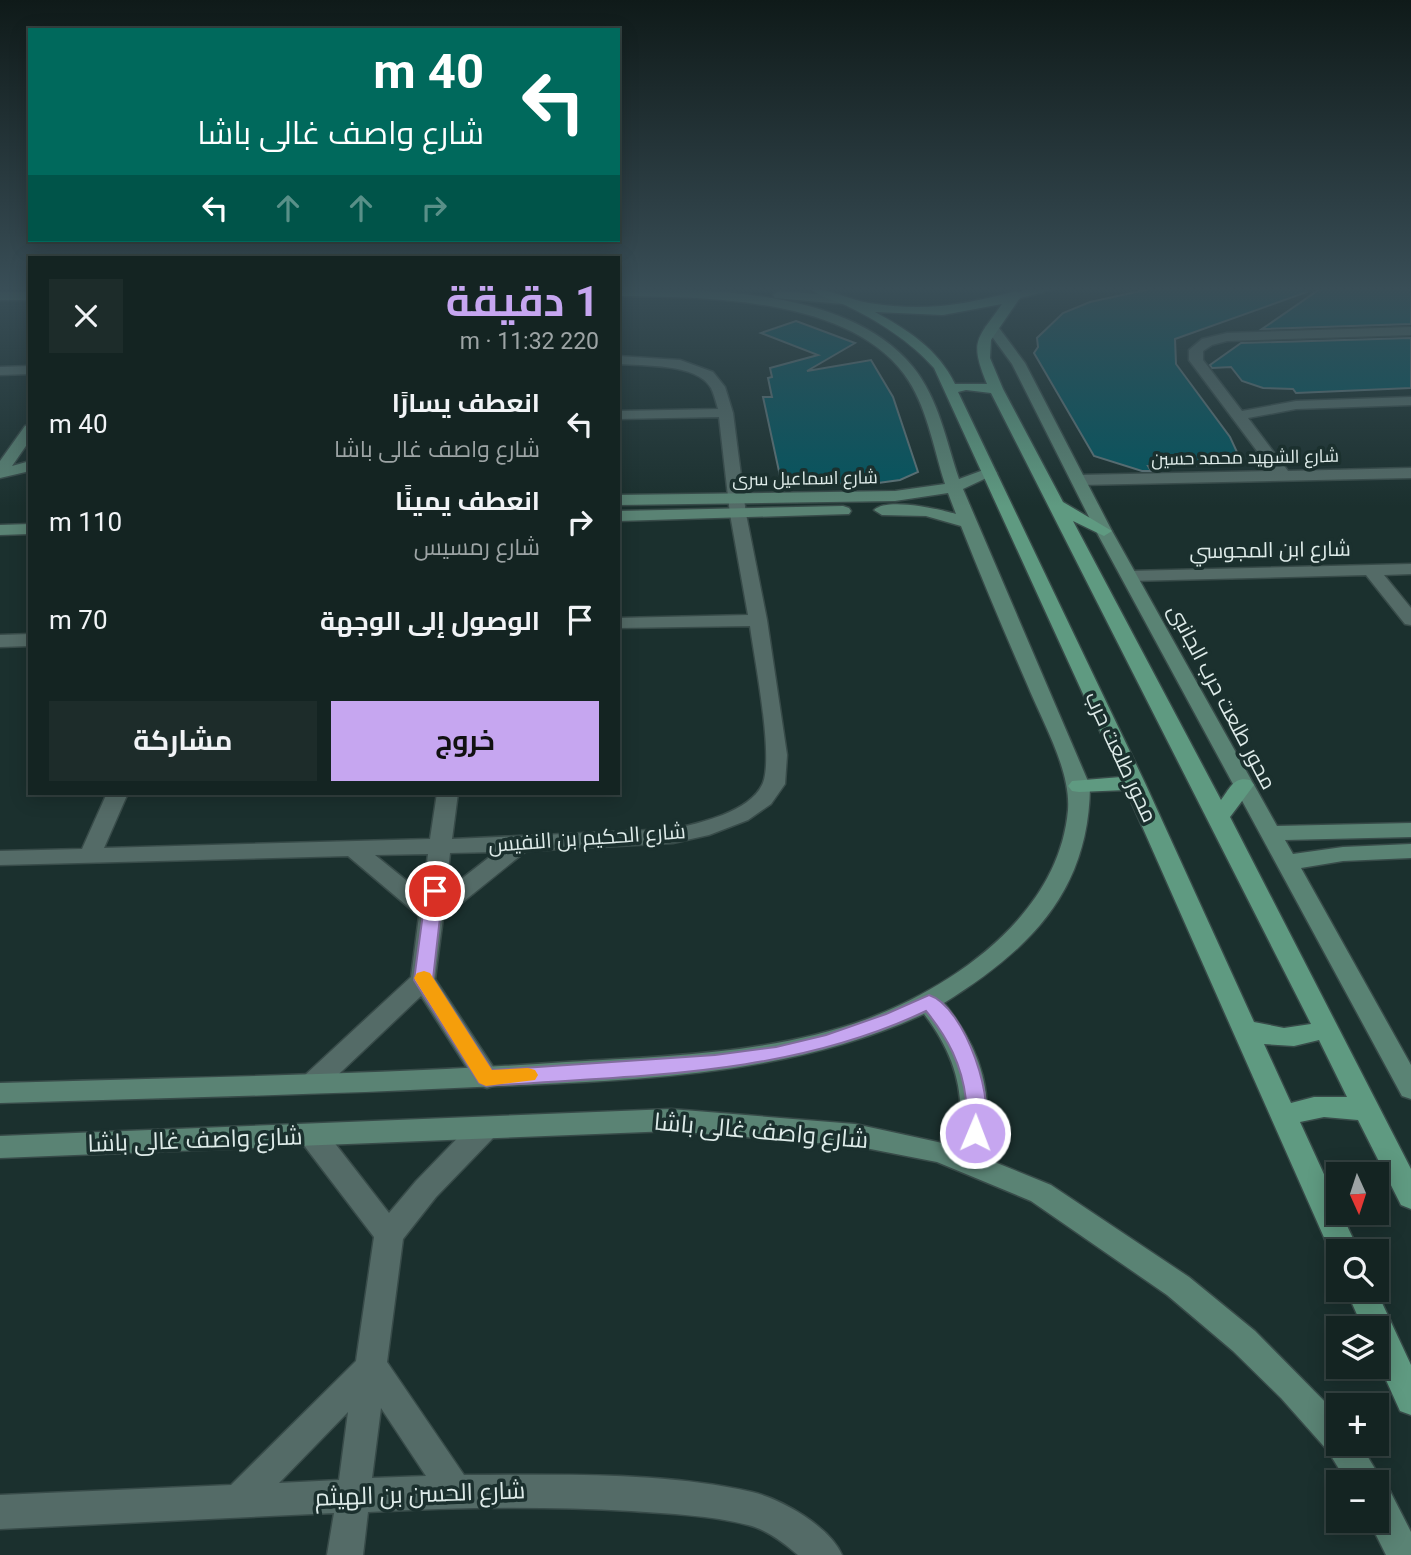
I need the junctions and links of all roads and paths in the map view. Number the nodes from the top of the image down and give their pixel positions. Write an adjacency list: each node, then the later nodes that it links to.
1 (665, 362): 15 (street, شارع الحكيم بن النفيس)
2 (900, 362): 26 (street)
3 (935, 362): 9 (main road, محور طلعت حرب)
4 (984, 362): 10 (main road)
5 (1017, 362): 25 (street, محور طلعت حرب الجانبى)
6 (1199, 362): 11 (street)
7 (28, 370): 8 (street)
8 (0, 371)
9 (950, 389): 10 (main road); 22 (main road, محور طلعت حرب)
10 (996, 389): 28 (main road)
11 (1221, 394): 14 (street); 17 (street)
12 (1411, 401): 13 (street)
13 (1371, 403): 14 (street); 18 (street)
14 (1296, 405): 17 (street)
15 (726, 413): 16 (street); 29 (street, شارع الحكيم بن النفيس)
16 (620, 415)
17 (1238, 416): 24 (street)
18 (1411, 417)
19 (28, 432): 21 (street)
20 (28, 466): 21 (street)
21 (0, 472)
22 (989, 473): 26 (street, شارع اسماعيل سرى); 43 (main road, محور طلعت حرب)
23 (1411, 473): 24 (street, شارع الشهيد محمد حسين)
24 (1284, 476): 25 (street, شارع الشهيد محمد حسين)
25 (1080, 480): 34 (street, محور طلعت حرب الجانبى)
26 (954, 487): 29 (street, شارع اسماعيل سرى); 31 (street)
27 (620, 500): 29 (street, شارع اسماعيل سرى)
28 (1054, 504): 34 (main road); 48 (main road)
29 (738, 506): 30 (street, شارع اسماعيل سرى); 31 (street, شارع اسماعيل سرى); 38 (street, شارع الحكيم بن النفيس)
30 (620, 516)
31 (969, 523): 45 (street)
32 (28, 529): 33 (street)
33 (1, 531)
34 (1104, 531): 37 (street, محور طلعت حرب الجانبى)
35 (1411, 569): 36 (street, شارع ابن المجوسي)
36 (1371, 570): 37 (street, شارع ابن المجوسي); 39 (street)
37 (1130, 576): 44 (street, محور طلعت حرب الجانبى)
38 (758, 620): 40 (street); 51 (street, شارع الحكيم بن النفيس)
39 (1411, 620)
40 (620, 623)
41 (28, 640): 42 (street)
42 (0, 641)
43 (1134, 783): 45 (main road); 61 (main road, محور طلعت حرب)
44 (1243, 785): 48 (main road); 50 (street, محور طلعت حرب الجانبى)
45 (1079, 786): 60 (street)
46 (116, 795): 55 (street)
47 (447, 795): 52 (street)
48 (1219, 817): 62 (main road)
49 (1411, 830): 50 (street)
50 (1269, 833): 57 (street, محور طلعت حرب الجانبى)
51 (520, 844): 52 (street, شارع الحكيم بن النفيس); 58 (street)
52 (440, 845): 53 (street, شارع الحكيم بن النفيس); 58 (street)
53 (354, 849): 55 (street, شارع الحكيم بن النفيس); 58 (street)
54 (1411, 851): 57 (street)
55 (90, 855): 56 (street, شارع الحكيم بن النفيس)
56 (0, 858)
57 (1285, 863): 63 (street, محور طلعت حرب الجانبى)
58 (432, 914): 59 (street)
59 (423, 980): 64 (street); 65 (street)
60 (929, 1002): 64 (street); 73 (street)
61 (1243, 1028): 62 (main road); 69 (main road, محور طلعت حرب)
62 (1325, 1028): 68 (main road)
63 (1403, 1059): 66 (street, محور طلعت حرب الجانبى)
64 (486, 1078): 65 (street)
65 (313, 1083): 67 (street)
66 (1411, 1089)
67 (0, 1093)
68 (1366, 1111): 69 (main road); 74 (main road)
69 (1283, 1118): 76 (main road, محور طلعت حرب)
70 (484, 1129): 71 (street, شارع واصف غالى باشا); 73 (street, شارع واصف غالى باشا); 75 (street)
71 (313, 1136): 72 (street, شارع واصف غالى باشا); 75 (street)
72 (0, 1147)
73 (967, 1161): 80 (street, شارع واصف غالى باشا)
74 (1411, 1197)
75 (389, 1235): 78 (street)
76 (1338, 1239)
77 (1366, 1302): 79 (main road)
78 (372, 1366): 81 (street); 82 (street); 83 (street)
79 (1411, 1400)
80 (1326, 1426)
81 (455, 1491): 82 (street, شارع الحسن بن الهيثم); 87 (street, شارع الحسن بن الهيثم)
82 (353, 1496): 83 (street, شارع الحسن بن الهيثم); 86 (street)
83 (240, 1499): 84 (street, شارع الحسن بن الهيثم)
84 (0, 1512)
85 (1389, 1525): 88 (street)
86 (345, 1555)
87 (824, 1555)
88 (1404, 1555)

